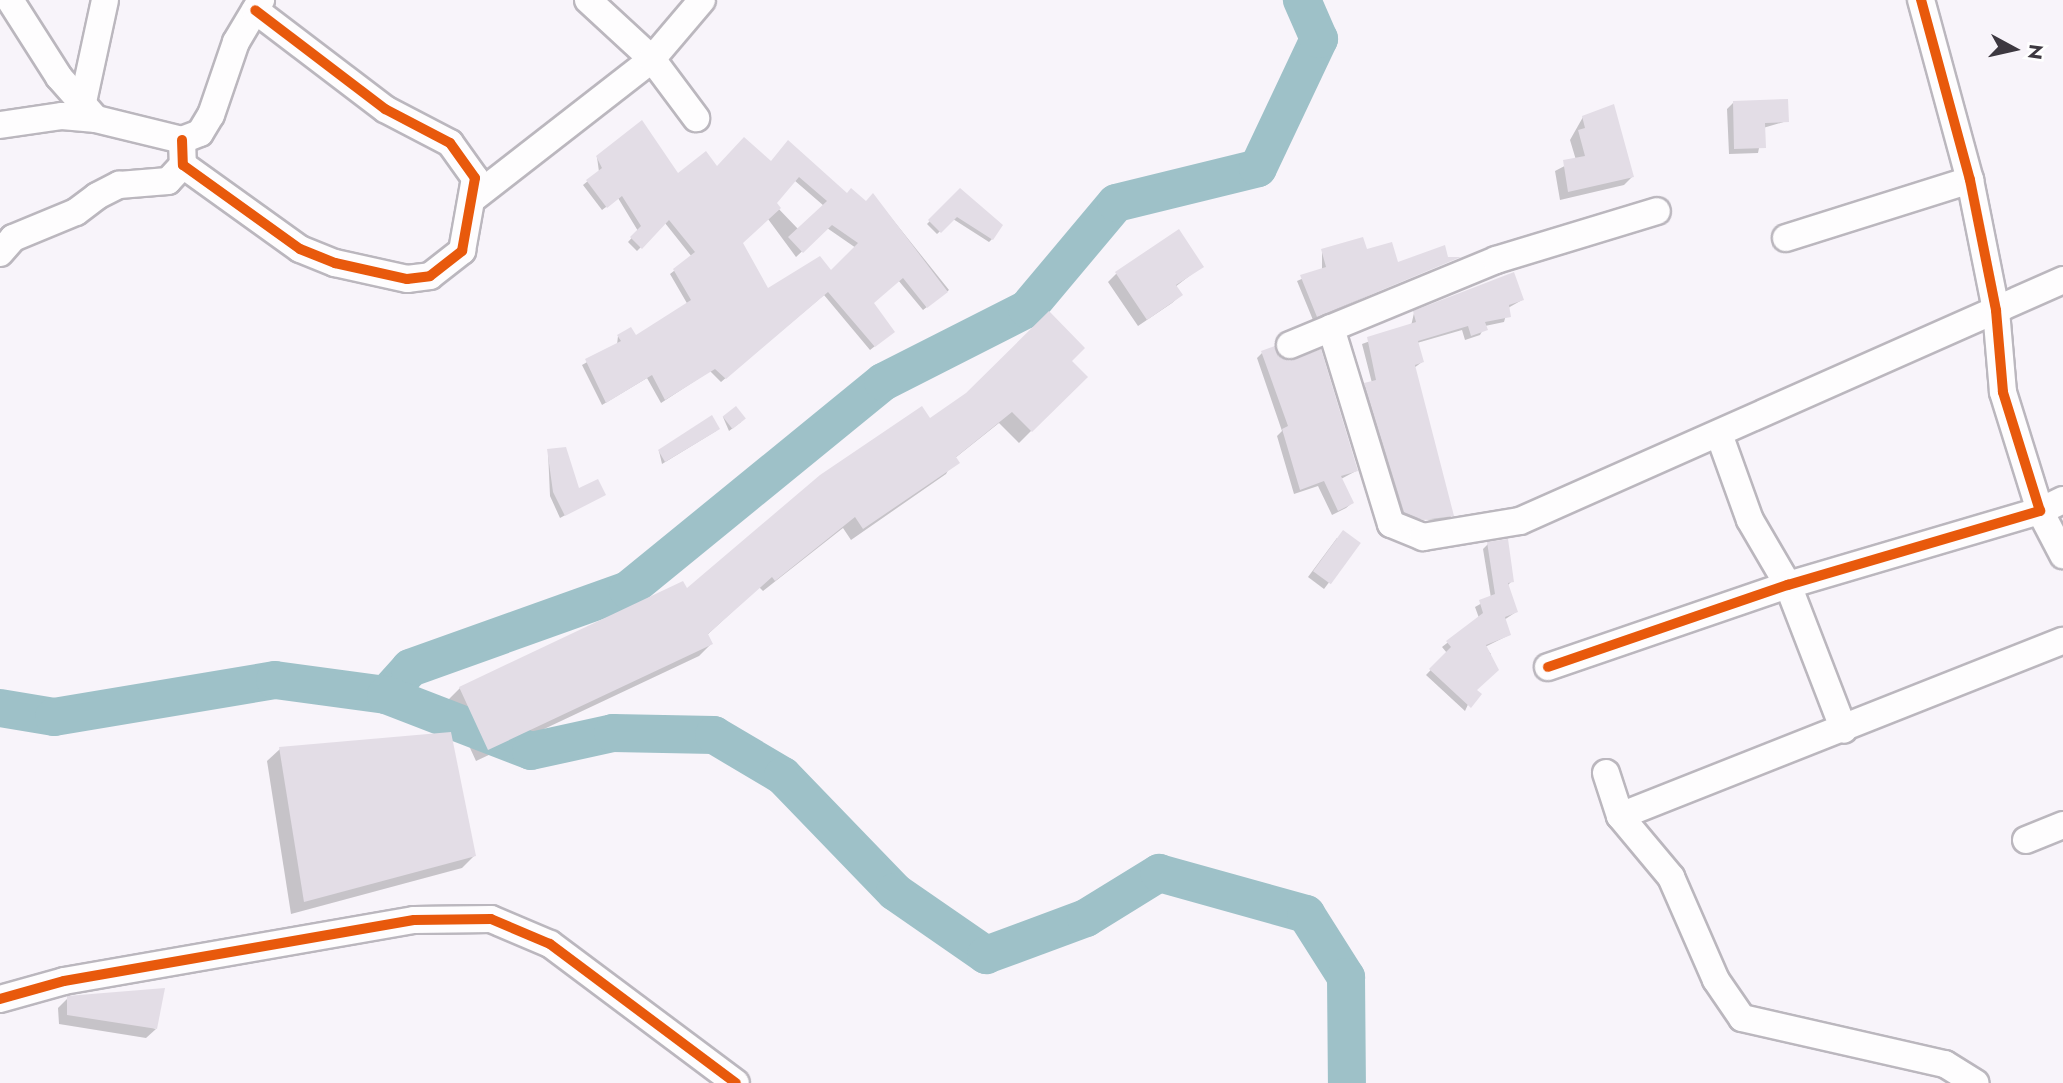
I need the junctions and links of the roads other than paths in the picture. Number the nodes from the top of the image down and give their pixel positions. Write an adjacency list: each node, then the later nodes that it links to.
1 (10, 0): 8 (street)
2 (105, 0): 8 (street)
3 (588, 0): 7 (street)
4 (702, 0): 7 (street)
5 (1925, 1): 12 (street)
6 (258, 5): 11 (street); 13 (street)
7 (652, 59): 9 (street); 13 (street)
8 (89, 111): 10 (street); 11 (street)
9 (696, 118)
10 (0, 125)
11 (182, 152): 13 (street); 16 (street)
12 (1970, 180): 15 (street); 18 (street)
13 (475, 197)
14 (1657, 211): 19 (street)
15 (1786, 238)
16 (0, 253)
17 (2063, 280): 18 (street)
18 (1996, 310): 21 (street); 22 (street)
19 (1331, 328): 20 (street); 21 (street)
20 (1290, 345)
21 (1719, 434): 24 (street)
22 (2052, 506): 23 (street); 24 (street)
23 (2063, 555)
24 (1788, 585): 26 (street); 27 (street)
25 (2063, 641): 27 (street)
26 (1548, 667)
27 (1844, 730): 29 (street)
28 (1606, 773): 29 (street)
29 (1620, 816): 34 (street)
30 (2063, 824): 31 (street)
31 (2026, 841)
32 (0, 999): 33 (street)
33 (737, 1083)
34 (1975, 1083)

